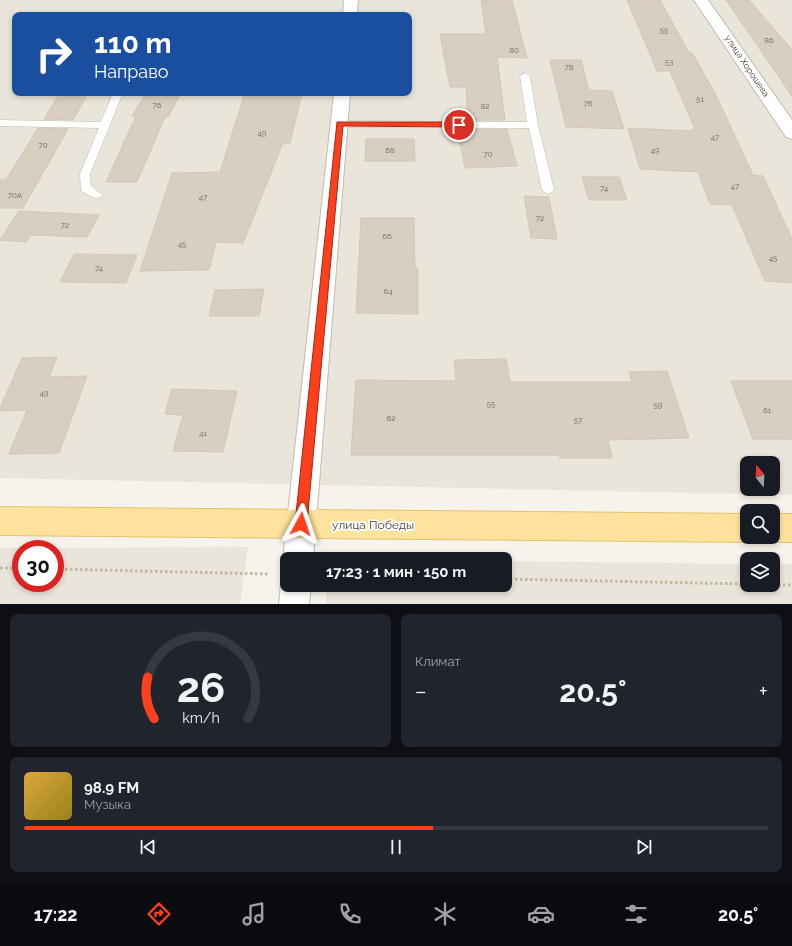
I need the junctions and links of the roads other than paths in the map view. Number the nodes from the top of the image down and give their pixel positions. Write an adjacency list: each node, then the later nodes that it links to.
1 (351, 0): 3 (street)
2 (701, 0): 11 (street, улица Хорошева)
3 (350, 12)
4 (525, 76): 10 (lane)
5 (117, 96): 9 (lane)
6 (342, 96): 8 (street)
7 (0, 123): 9 (lane)
8 (339, 124): 10 (lane); 22 (street)
9 (104, 125): 13 (lane)
10 (533, 125): 12 (lane)
11 (791, 129)
12 (548, 190)
13 (97, 195)
14 (0, 521): 22 (main road, улица Победы)
15 (740, 528): 22 (main road, улица Победы)
16 (780, 528): 17 (main road)
17 (792, 528)
18 (0, 530): 22 (main road, улица Победы)
19 (740, 537): 22 (main road, улица Победы)
20 (780, 537): 21 (main road)
21 (792, 537)
22 (300, 539)
23 (289, 592): 24 (street)
24 (294, 604)

